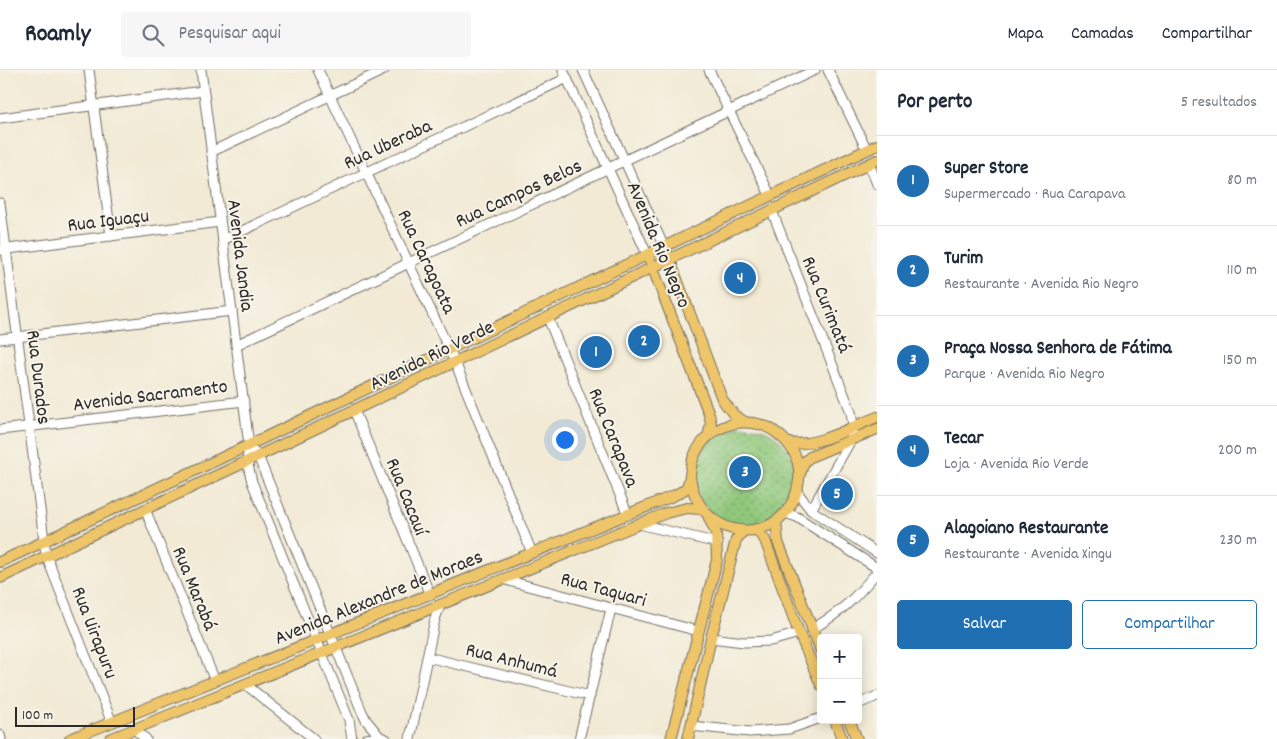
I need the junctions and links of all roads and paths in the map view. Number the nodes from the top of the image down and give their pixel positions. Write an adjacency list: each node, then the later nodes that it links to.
1 (89, 70): 12 (street)
2 (201, 70): 10 (street, Avenida Jandia)
3 (318, 70): 11 (street, Rua Caragoata)
4 (384, 70): 11 (street)
5 (583, 70): 18 (street, Avenida Rio Negro)
6 (709, 70): 13 (street)
7 (815, 70): 13 (street, Rua Campos Belos)
8 (828, 70): 16 (street)
9 (565, 74): 20 (street, Avenida Rio Negro); 21 (street, Rua Uberaba)
10 (203, 91): 12 (street); 17 (street, Avenida Jandia)
11 (330, 96): 17 (street); 21 (street, Rua Caragoata)
12 (94, 106): 14 (street); 27 (street)
13 (729, 112): 18 (street, Rua Campos Belos); 23 (street)
14 (0, 118)
15 (877, 145): 16 (main road, Avenida Rio Verde)
16 (867, 150): 23 (main road, Avenida Rio Verde)
17 (211, 152): 26 (street, Avenida Jandia)
18 (625, 161): 20 (street, Rua Campos Belos); 29 (street, Avenida Rio Negro)
19 (873, 162): 22 (street); 25 (main road, Avenida Rio Verde)
20 (609, 169): 31 (street, Avenida Rio Negro); 33 (street, Rua Campos Belos)
21 (367, 172): 28 (street, Rua Uberaba); 33 (street, Rua Caragoata)
22 (877, 184)
23 (770, 195): 29 (main road, Avenida Rio Verde)
24 (0, 203): 30 (street, Rua Durados)
25 (772, 211): 32 (main road, Avenida Rio Verde); 47 (street, Rua Curimatá)
26 (220, 222): 27 (street, Rua Iguaçu); 28 (street, Avenida Jandia)
27 (111, 236): 30 (street, Rua Iguaçu)
28 (223, 240): 35 (street, Avenida Jandia)
29 (664, 246): 31 (main road, Avenida Rio Verde); 32 (main road, Avenida Rio Negro)
30 (3, 250): 37 (street, Rua Durados)
31 (647, 254): 34 (main road, Avenida Rio Negro); 40 (main road, Avenida Rio Verde)
32 (669, 260): 34 (main road, Avenida Rio Verde); 45 (main road, Avenida Rio Negro)
33 (409, 263): 39 (street, Rua Campos Belos); 40 (street, Rua Caragoata)
34 (652, 268): 36 (main road, Avenida Rio Verde); 50 (main road, Avenida Rio Negro)
35 (232, 311): 37 (street); 39 (street, Avenida Jandia)
36 (548, 318): 41 (main road, Avenida Rio Verde); 63 (street, Rua Carapava)
37 (17, 336): 38 (street); 46 (street, Rua Durados)
38 (0, 339)
39 (236, 345): 42 (street, Avenida Jandia)
40 (450, 349): 41 (street, Rua Caragoata); 53 (main road, Avenida Rio Verde)
41 (455, 362): 43 (main road, Avenida Rio Verde); 70 (street, Rua Caragoata)
42 (244, 401): 46 (street, Avenida Sacramento); 53 (street, Avenida Jandia)
43 (354, 410): 54 (main road, Avenida Rio Verde); 77 (street, Rua Cacauí)
44 (877, 417): 47 (main road)
45 (744, 422): 50 (main road); 52 (main road)
46 (28, 426): 49 (street, Avenida Sacramento); 68 (street, Rua Durados)
47 (853, 426): 51 (street, Rua Curimatá); 52 (main road)
48 (877, 429): 51 (main road)
49 (0, 430)
50 (708, 436): 57 (main road)
51 (852, 440): 56 (main road); 60 (street)
52 (788, 444): 56 (main road)
53 (249, 446): 54 (street); 55 (street, Avenida Jandia); 68 (main road, Avenida Rio Verde)
54 (258, 456): 55 (main road, Avenida Rio Verde); 83 (street)
55 (247, 461): 59 (main road, Avenida Rio Verde); 85 (street, Avenida Jandia)
56 (800, 474): 58 (main road)
57 (690, 476): 61 (main road); 63 (main road, Avenida Alexandre de Moraes)
58 (797, 492): 60 (street); 62 (main road)
59 (145, 508): 72 (main road, Avenida Rio Verde); 91 (street, Rua Marabá)
60 (811, 510): 71 (street)
61 (704, 512): 65 (main road, Avenida Alexandre de Moraes); 67 (main road); 69 (main road)
62 (785, 513): 64 (main road); 74 (street)
63 (628, 515): 70 (main road, Avenida Alexandre de Moraes)
64 (776, 521): 66 (main road); 80 (main road)
65 (639, 524): 69 (street); 76 (main road, Avenida Alexandre de Moraes)
66 (756, 529): 67 (main road); 82 (main road)
67 (743, 531): 84 (main road)
68 (46, 540): 72 (street, Rua Durados); 73 (main road, Avenida Rio Verde)
69 (718, 544): 81 (main road)
70 (532, 553): 77 (main road, Avenida Alexandre de Moraes)
71 (877, 554)
72 (46, 555): 75 (main road, Avenida Rio Verde); 97 (street, Rua Uirapuru)
73 (0, 562)
74 (877, 570): 80 (street)
75 (0, 578)
76 (502, 579): 78 (main road, Avenida Alexandre de Moraes); 79 (street, Rua Taquari)
77 (430, 595): 83 (main road, Avenida Alexandre de Moraes)
78 (440, 606): 87 (main road, Avenida Alexandre de Moraes); 89 (street)
79 (611, 609): 81 (street, Rua Taquari); 93 (street)
80 (812, 629): 86 (main road)
81 (698, 631): 115 (main road)
82 (799, 634): 84 (street); 90 (main road)
83 (330, 635): 85 (main road, Avenida Alexandre de Moraes); 87 (street)
84 (711, 638): 100 (main road)
85 (316, 640): 88 (street, Avenida Jandia); 91 (main road, Avenida Alexandre de Moraes)
86 (817, 641)
87 (335, 648): 88 (main road, Avenida Alexandre de Moraes); 104 (street)
88 (322, 654): 92 (main road, Avenida Alexandre de Moraes); 110 (street, Avenida Jandia)
89 (427, 657): 93 (street, Rua Anhumá); 113 (street)
90 (818, 679)
91 (215, 681): 97 (main road, Avenida Alexandre de Moraes)
92 (245, 684): 101 (main road, Avenida Alexandre de Moraes); 109 (street)
93 (590, 696): 114 (street)
94 (877, 696): 95 (street)
95 (862, 702)
96 (817, 719): 103 (street)
97 (112, 723): 106 (main road, Avenida Alexandre de Moraes)
98 (836, 724): 117 (main road)
99 (850, 724): 118 (main road)
100 (691, 726): 103 (street); 116 (main road)
101 (134, 729): 107 (main road, Avenida Alexandre de Moraes); 108 (street)
102 (0, 735): 105 (street)
103 (750, 735)
104 (383, 737): 111 (street); 112 (street)
105 (2, 739)
106 (70, 739)
107 (110, 739)
108 (146, 739)
109 (314, 739)
110 (352, 739)
111 (366, 739)
112 (397, 739)
113 (410, 739)
114 (580, 739)
115 (671, 739)
116 (688, 739)
117 (842, 739)
118 (856, 739)

